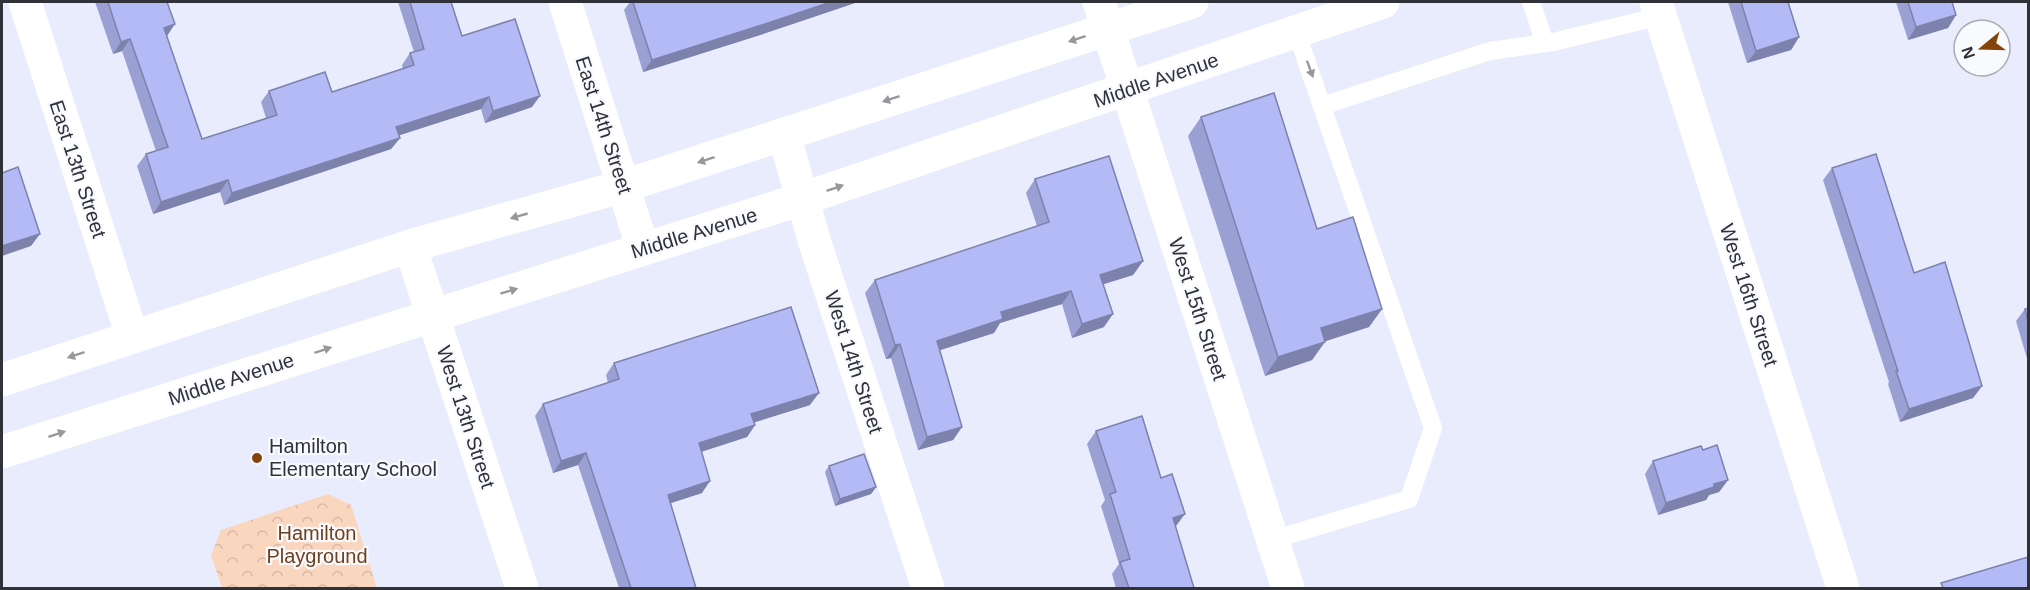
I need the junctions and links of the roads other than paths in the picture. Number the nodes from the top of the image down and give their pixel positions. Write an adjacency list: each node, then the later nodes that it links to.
1 (25, 2): 18 (main road, East 13th Street)
2 (565, 2): 13 (main road, East 14th Street)
3 (1192, 2): 7 (main road)
4 (1383, 2): 8 (main road, Middle Avenue)
5 (1531, 2): 9 (lane)
6 (1658, 9): 9 (lane); 25 (main road, West 16th Street)
7 (1104, 15): 10 (main road, West 15th Street); 12 (main road, one-way to 12)
8 (1296, 31): 10 (main road, Middle Avenue); 11 (lane, one-way to 11)
9 (1545, 43): 11 (lane)
10 (1128, 90): 14 (main road, Middle Avenue, one-way to 10); 21 (main road, West 15th Street)
11 (1322, 106): 21 (lane)
12 (784, 135): 13 (main road, one-way to 13); 14 (main road, West 14th Street)
13 (624, 186): 15 (main road, one-way to 15); 16 (main road, East 14th Street)
14 (802, 199): 16 (main road, Middle Avenue); 23 (main road, West 14th Street)
15 (410, 246): 17 (main road, West 13th Street); 18 (main road)
16 (643, 249): 17 (main road, Middle Avenue, one-way to 16)
17 (433, 315): 20 (main road, Middle Avenue, one-way to 17); 22 (main road, West 13th Street)
18 (132, 336): 19 (main road, one-way to 19)
19 (2, 380)
20 (2, 452)
21 (1272, 540): 24 (main road, West 15th Street)
22 (522, 588)
23 (928, 588)
24 (1288, 588)
25 (1843, 588)

